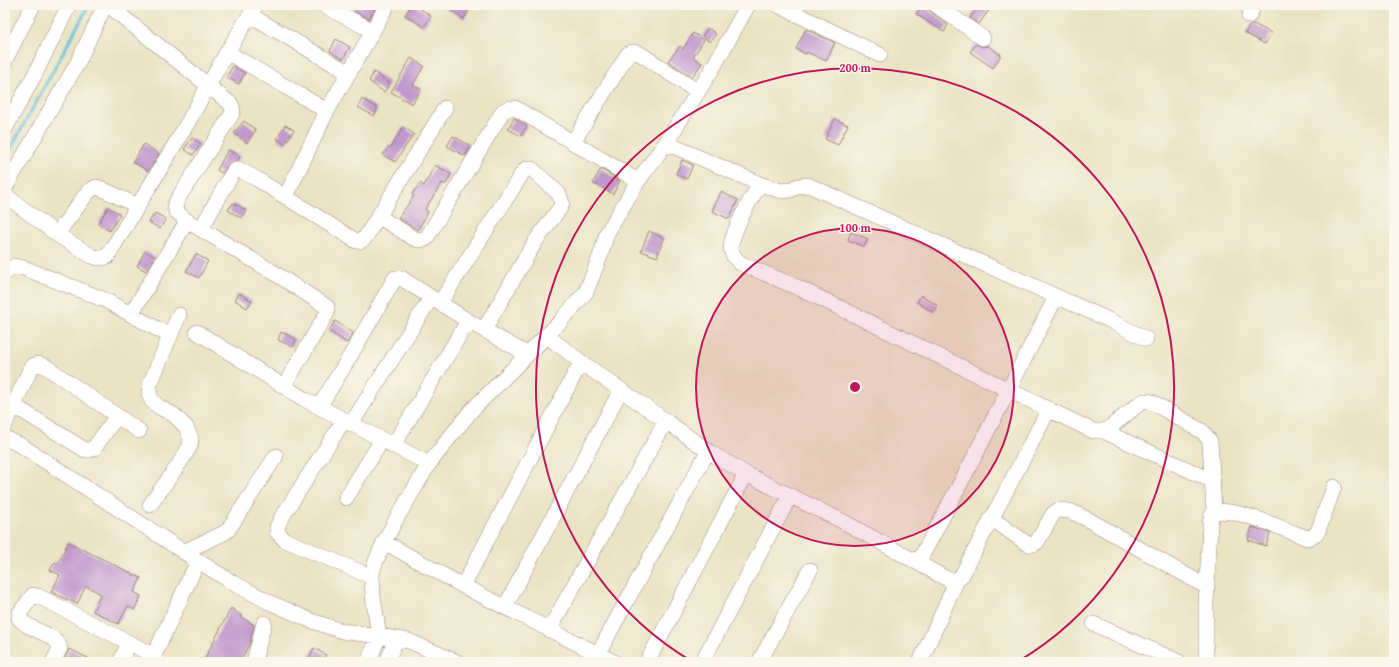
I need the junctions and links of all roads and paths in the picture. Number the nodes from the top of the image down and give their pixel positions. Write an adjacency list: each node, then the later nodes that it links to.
1 (33, 5): 15 (street)
2 (69, 5): 19 (street)
3 (104, 5): 27 (street)
4 (108, 5): 17 (street)
5 (323, 5): 11 (street)
6 (387, 5): 11 (street)
7 (748, 5): 18 (street)
8 (778, 5): 14 (street)
9 (938, 5): 12 (street)
10 (253, 10): 13 (street); 16 (street)
11 (373, 30): 16 (street)
12 (983, 38)
13 (227, 52): 17 (street); 21 (street)
14 (880, 55)
15 (5, 60)
16 (349, 73): 21 (street)
17 (208, 86): 30 (street); 32 (street)
18 (698, 92): 23 (street); 24 (street)
19 (11, 105): 22 (street)
20 (445, 108): 31 (street)
21 (327, 111): 29 (street)
22 (5, 129)
23 (574, 142): 25 (street); 31 (street)
24 (666, 144): 25 (street); 26 (street)
25 (638, 181): 43 (street)
26 (760, 184): 36 (street); 49 (street)
27 (5, 188)
28 (5, 195): 34 (street)
29 (286, 196): 31 (street); 33 (street)
30 (138, 206): 34 (street); 34 (street)
31 (378, 216)
32 (187, 221): 33 (street); 38 (street)
33 (201, 229): 48 (street)
34 (56, 234)
35 (5, 273): 38 (street)
36 (1056, 298): 45 (street); 49 (street)
37 (436, 301): 40 (street); 41 (street); 52 (street); 56 (street)
38 (131, 314): 44 (street)
39 (179, 315): 44 (street)
40 (468, 321): 41 (street); 61 (street)
41 (484, 330): 46 (street)
42 (197, 332): 48 (street)
43 (546, 335): 46 (street); 47 (street)
44 (170, 336): 70 (street)
45 (1146, 339)
46 (527, 354): 64 (street)
47 (581, 362): 50 (street); 80 (street)
48 (284, 386): 52 (street)
49 (1008, 389): 53 (street); 76 (street)
50 (621, 390): 55 (street); 82 (street)
51 (14, 405): 54 (street); 54 (street); 57 (street)
52 (320, 407): 56 (street)
53 (1050, 408): 59 (street); 72 (street)
54 (117, 416): 58 (street)
55 (666, 421): 62 (street); 85 (street)
56 (347, 422): 61 (street); 78 (street)
57 (5, 424)
58 (139, 431)
59 (1103, 431): 66 (street); 66 (street)
60 (5, 438): 74 (street)
61 (388, 443): 64 (street); 69 (street)
62 (708, 451): 65 (street); 89 (street)
63 (276, 456): 74 (street)
64 (429, 464): 73 (street)
65 (746, 474): 68 (street); 98 (street)
66 (1213, 481): 71 (street)
67 (1334, 487): 71 (street)
68 (790, 496): 76 (street); 99 (street)
69 (346, 498)
70 (150, 505)
71 (1214, 512): 81 (street)
72 (991, 518): 79 (street); 81 (street)
73 (384, 542): 78 (street); 80 (street)
74 (183, 552): 75 (street)
75 (198, 561): 86 (street); 90 (street)
76 (918, 563): 79 (street)
77 (810, 570): 100 (street)
78 (372, 577): 86 (street)
79 (957, 580): 101 (street)
80 (462, 586): 82 (street)
81 (1207, 587): 103 (street)
82 (505, 607): 85 (street)
83 (264, 623): 93 (street)
84 (1094, 624): 102 (street)
85 (549, 630): 89 (street)
86 (379, 636): 87 (street); 94 (street)
87 (402, 640): 95 (street); 96 (street)
88 (129, 643): 90 (street); 91 (street); 92 (street)
89 (598, 654): 97 (street)
90 (153, 659)
91 (53, 662)
92 (120, 662)
93 (254, 662)
94 (368, 662)
95 (387, 662)
96 (457, 662)
97 (614, 662)
98 (647, 662)
99 (702, 662)
100 (759, 662)
101 (920, 662)
102 (1179, 662)
103 (1206, 662)

